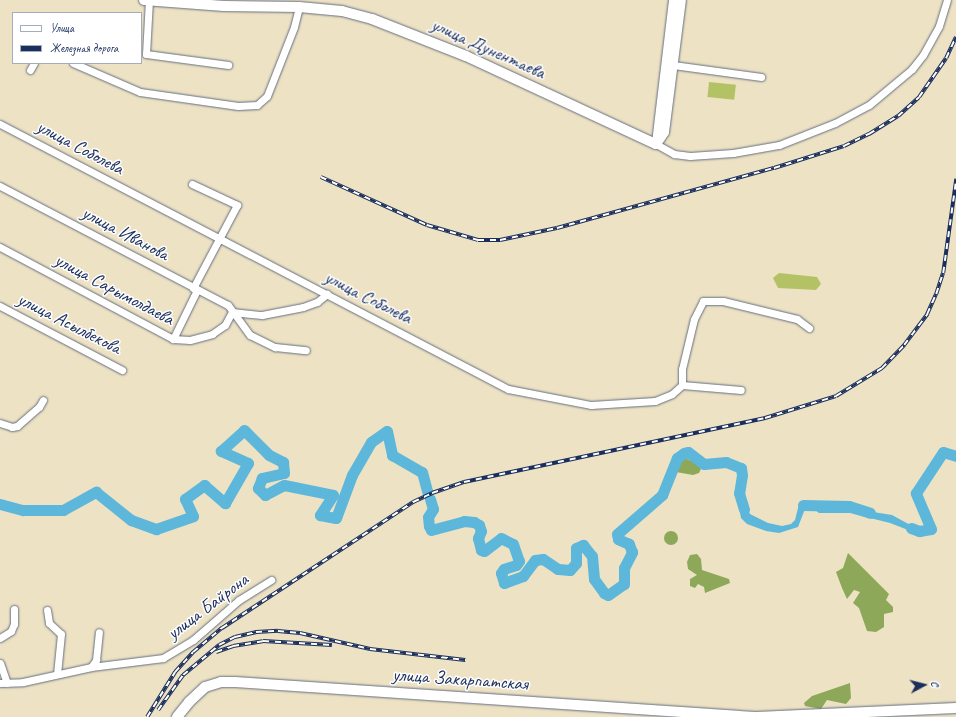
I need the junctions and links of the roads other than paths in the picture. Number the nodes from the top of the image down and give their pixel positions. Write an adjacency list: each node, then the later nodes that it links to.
1 (144, 0): 2 (street, улица Дунентаева)
2 (149, 0): 6 (street, улица Дунентаева); 8 (street)
3 (674, 0): 12 (street)
4 (681, 0): 9 (street)
5 (947, 0): 12 (street)
6 (299, 8): 7 (street); 12 (street, улица Дунентаева)
7 (74, 64)
8 (228, 65)
9 (673, 65): 10 (street); 12 (street)
10 (761, 77)
11 (0, 124): 15 (street, улица Соболева)
12 (656, 144)
13 (192, 184): 15 (street)
14 (0, 186): 17 (street, улица Иванова)
15 (220, 241): 17 (street); 18 (street, улица Соболева)
16 (0, 247): 22 (street, улица Сарымолдаева)
17 (195, 289): 20 (street, улица Иванова); 22 (street)
18 (327, 294): 20 (street); 25 (street, улица Соболева)
19 (0, 306): 24 (street, улица Асылбекова)
20 (232, 312): 22 (street, улица Сарымолдаева); 23 (street, улица Иванова)
21 (808, 328): 25 (street)
22 (173, 339)
23 (306, 350)
24 (122, 370)
25 (682, 385): 26 (street)
26 (741, 390)
27 (43, 400): 28 (street)
28 (0, 423)
29 (271, 580): 35 (street, улица Байрона)
30 (14, 609): 33 (street)
31 (47, 610): 36 (street)
32 (98, 632): 35 (street)
33 (0, 638)
34 (0, 663): 37 (street, улица Байрона)
35 (92, 667): 36 (street, улица Байрона)
36 (57, 674): 37 (street, улица Байрона)
37 (4, 683)
38 (956, 708): 41 (street, улица Закарпатская)
39 (721, 716): 40 (street, улица Закарпатская); 41 (street, улица Закарпатская)
40 (177, 717)
41 (756, 717)

